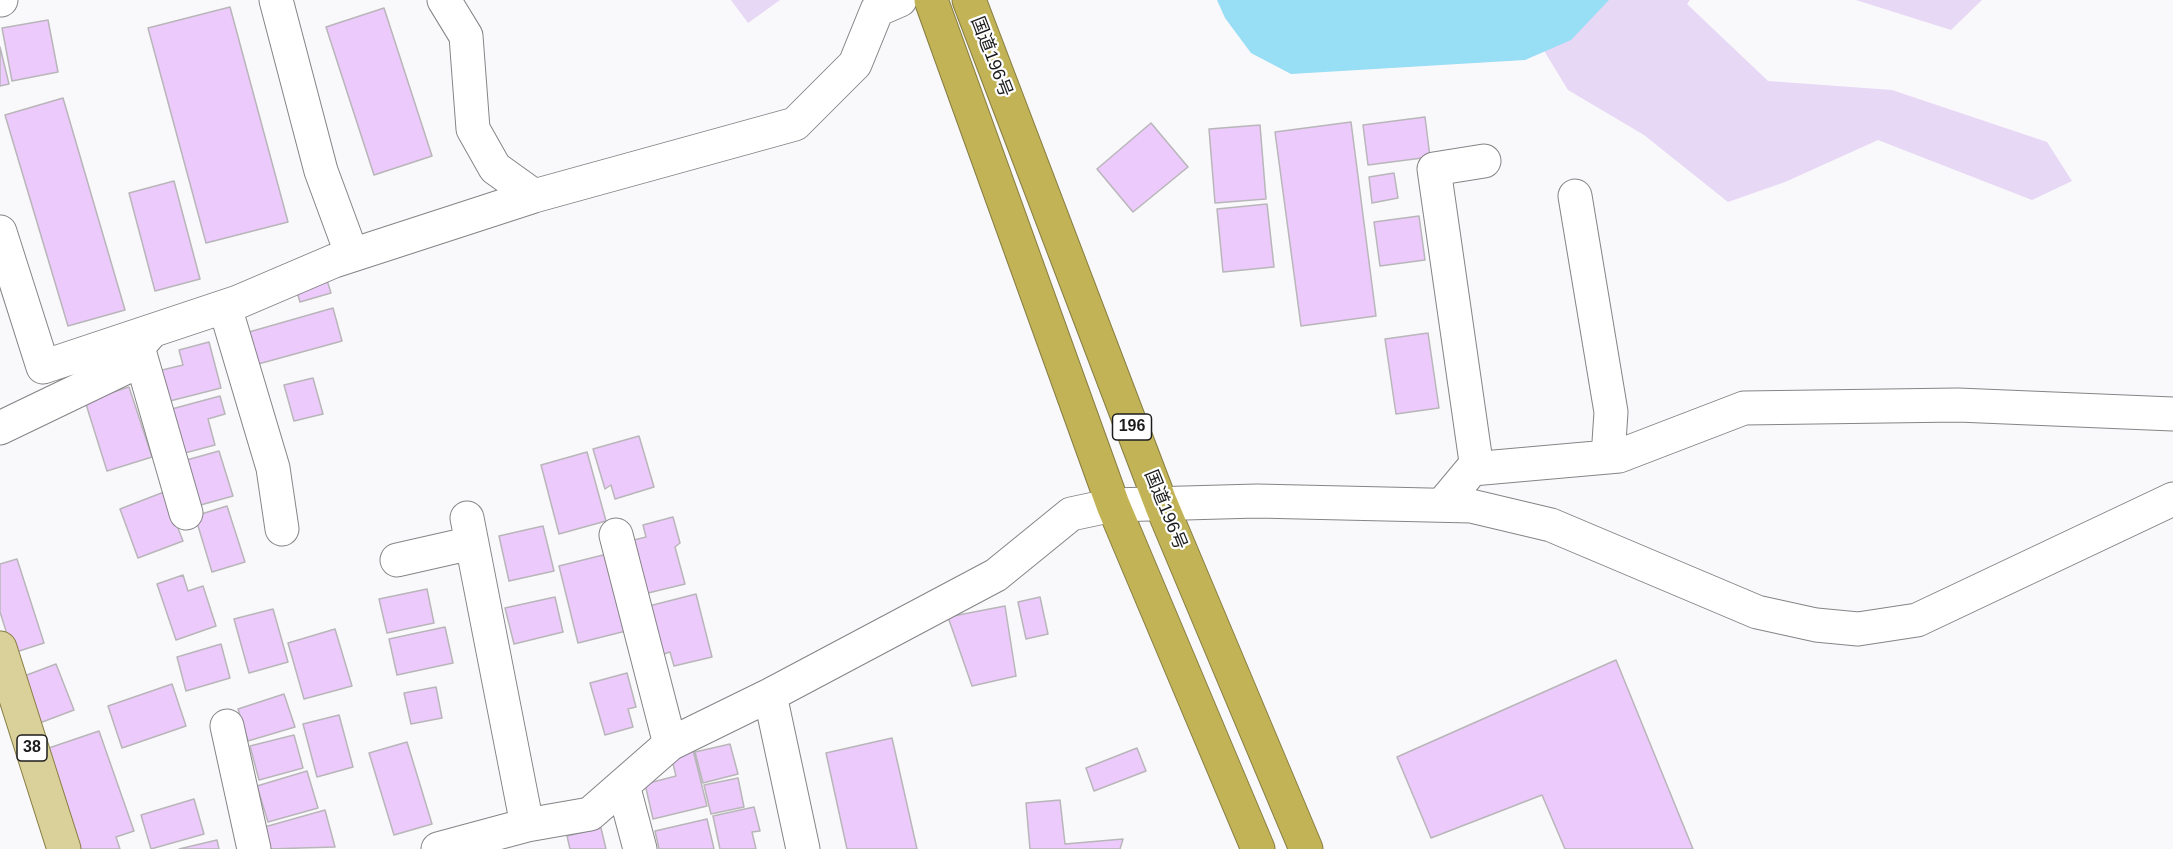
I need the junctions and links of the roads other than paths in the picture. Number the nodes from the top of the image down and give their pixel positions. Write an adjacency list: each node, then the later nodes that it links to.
1 (276, 0): 10 (street)
2 (444, 0): 7 (street)
3 (900, 0): 7 (street)
4 (931, 0): 19 (highway, 国道196号 / 196)
5 (969, 0): 18 (highway, 国道196号 / 196)
6 (1484, 161): 16 (street)
7 (534, 196): 10 (street)
8 (1575, 196): 15 (street)
9 (0, 232): 12 (street)
10 (352, 255): 11 (street)
11 (225, 307): 12 (street); 22 (street)
12 (145, 339): 14 (street); 21 (street)
13 (2173, 414): 15 (street)
14 (0, 429)
15 (1608, 457): 16 (street)
16 (1477, 469): 20 (street)
17 (2173, 499): 20 (street)
18 (1161, 504): 19 (street); 20 (street); 37 (highway, 国道196号 / 196)
19 (1113, 505): 26 (street); 36 (highway, 国道196号 / 196)
20 (1442, 505)
21 (186, 513)
22 (282, 529)
23 (616, 534): 28 (street)
24 (397, 560): 30 (street)
25 (0, 648): 32 (main road, 38)
26 (770, 695): 28 (street); 35 (street)
27 (227, 726): 33 (street)
28 (670, 744): 29 (street)
29 (623, 785): 30 (street); 34 (street)
30 (526, 825): 31 (street)
31 (447, 848)
32 (64, 849)
33 (254, 849)
34 (640, 849)
35 (803, 849)
36 (1258, 849)
37 (1306, 849)

